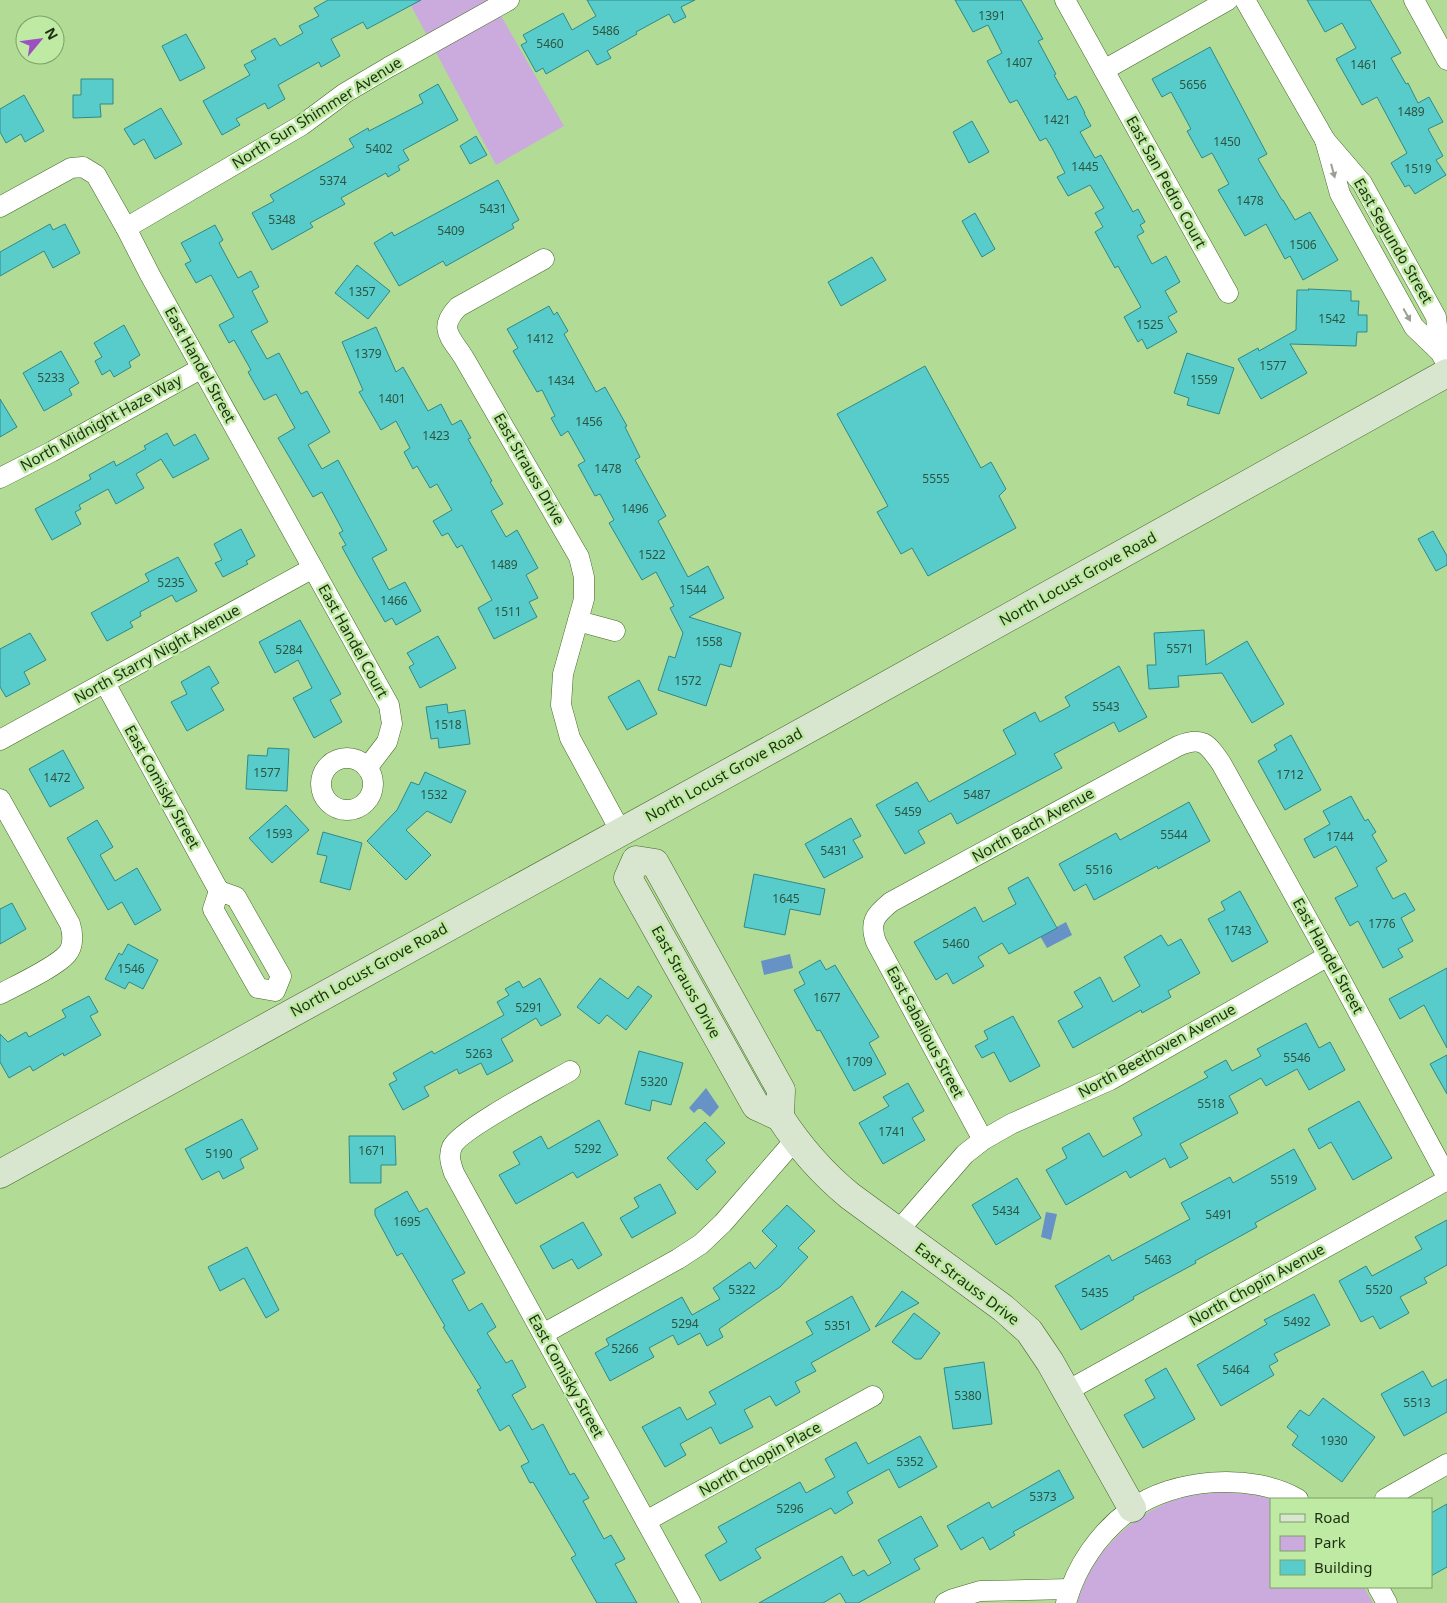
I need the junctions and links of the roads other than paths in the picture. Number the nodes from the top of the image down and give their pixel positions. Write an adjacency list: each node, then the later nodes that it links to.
1 (509, 0): 9 (street, North Sun Shimmer Avenue)
2 (1065, 0): 7 (street, East San Pedro Court)
3 (1228, 0): 7 (street)
4 (1245, 0): 12 (street, East Segundo Street)
5 (1414, 0): 6 (street)
6 (1447, 60)
7 (1104, 70): 11 (street, East San Pedro Court)
8 (0, 207): 9 (street, East Handel Street)
9 (126, 228): 13 (street, East Handel Street)
10 (544, 259): 16 (street, East Strauss Drive)
11 (1228, 293)
12 (1445, 363): 23 (main road, North Locust Grove Road)
13 (202, 368): 14 (street, North Midnight Haze Way); 15 (street, East Handel Street)
14 (0, 478)
15 (313, 568): 18 (street, North Starry Night Avenue); 21 (street, East Handel Court)
16 (578, 621): 17 (street); 23 (street, East Strauss Drive)
17 (616, 631)
18 (105, 683): 19 (street, North Starry Night Avenue); 24 (street, East Comisky Street)
19 (0, 740)
20 (1201, 741): 25 (street, North Bach Avenue); 26 (street, East Handel Street)
21 (367, 768)
22 (0, 799): 28 (street)
23 (621, 832): 29 (main road, North Locust Grove Road); 31 (main road, East Strauss Drive)
24 (219, 890): 27 (street, East Comisky Street); 27 (street)
25 (873, 922): 32 (street, East Sabalious Street)
26 (1328, 956): 32 (street, North Beethoven Avenue); 34 (street, East Handel Street)
27 (275, 991): 29 (street)
28 (0, 994)
29 (288, 1015): 33 (main road, North Locust Grove Road)
30 (570, 1071): 36 (street, East Comisky Street)
31 (795, 1140): 35 (main road, East Strauss Drive); 36 (street)
32 (983, 1140): 35 (street, North Beethoven Avenue)
33 (0, 1174)
34 (1447, 1179): 37 (street, North Chopin Avenue)
35 (898, 1231): 37 (main road, East Strauss Drive)
36 (543, 1334): 43 (street, East Comisky Street)
37 (1067, 1391): 42 (main road, East Strauss Drive)
38 (873, 1396): 43 (street, North Chopin Place)
39 (1447, 1464): 41 (street)
40 (1296, 1498): 42 (street)
41 (1387, 1498)
42 (1132, 1508): 45 (street)
43 (646, 1522): 46 (street, East Comisky Street)
44 (1379, 1588): 48 (street)
45 (1068, 1596): 47 (street)
46 (691, 1603)
47 (946, 1603)
48 (1387, 1603)

